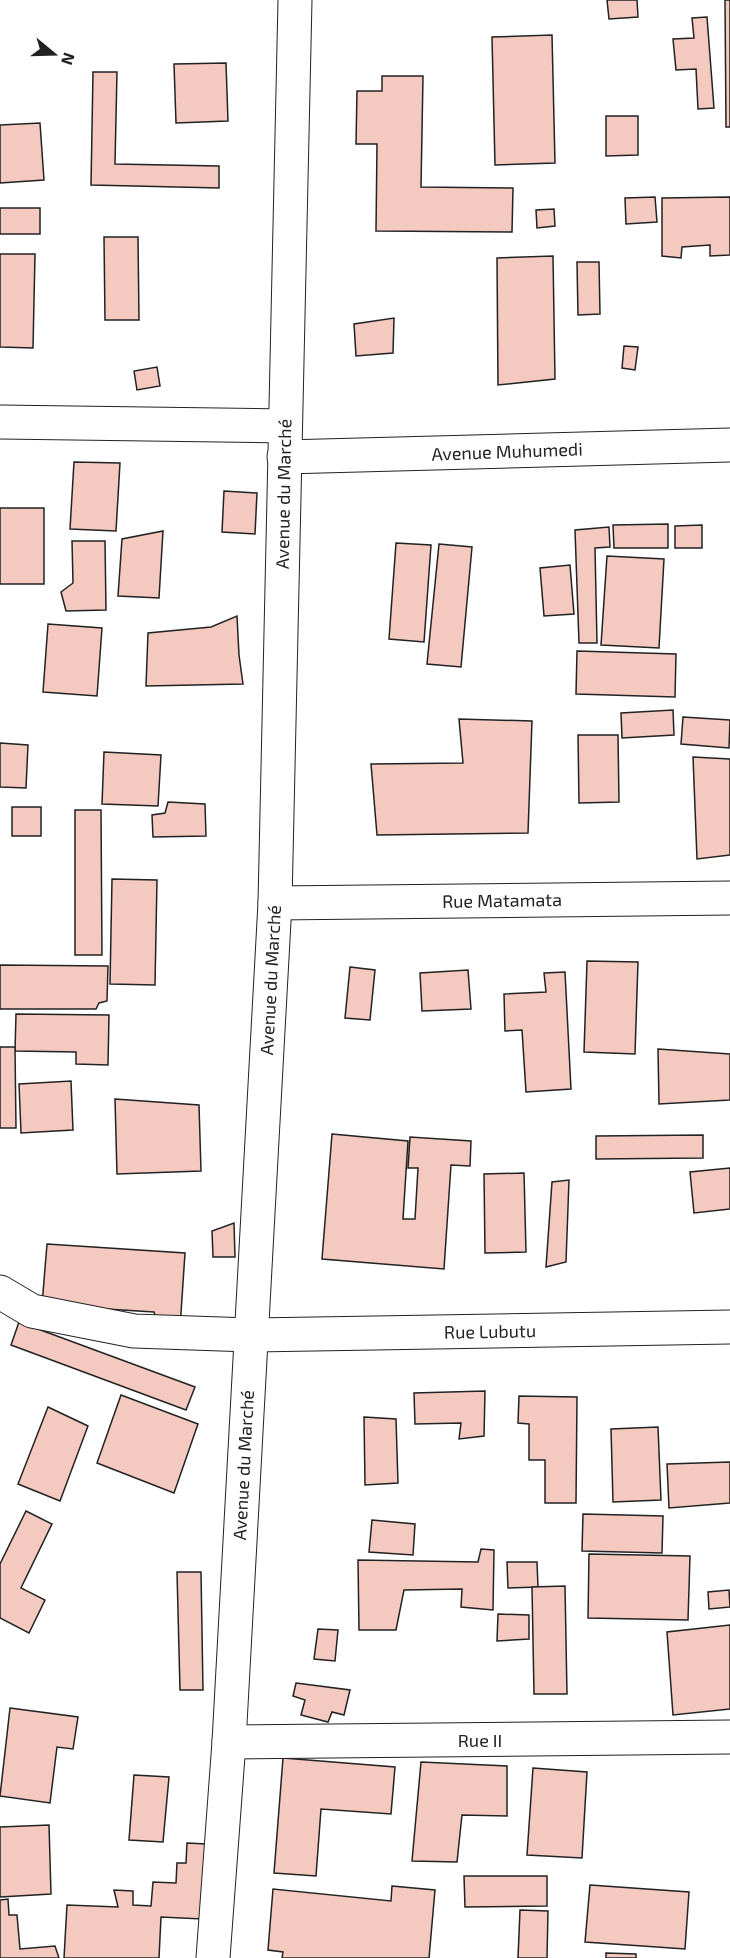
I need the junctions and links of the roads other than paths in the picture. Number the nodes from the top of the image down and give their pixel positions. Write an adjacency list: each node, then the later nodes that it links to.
1 (296, 0): 3 (street, Avenue du Marché)
2 (0, 422): 3 (street, Avenue Muhumedi)
3 (285, 442): 4 (street, Avenue Muhumedi); 6 (street, Avenue du Marché)
4 (730, 446)
5 (730, 898): 6 (street, Rue Matamata)
6 (274, 903): 9 (street, Avenue du Marché)
7 (0, 1292): 9 (street, Rue Lubutu)
8 (730, 1327): 9 (street, Rue Lubutu)
9 (250, 1335): 11 (street, Avenue du Marché)
10 (730, 1737): 11 (street, Rue II)
11 (229, 1742): 12 (street, Avenue du Marché)
12 (213, 1958)

